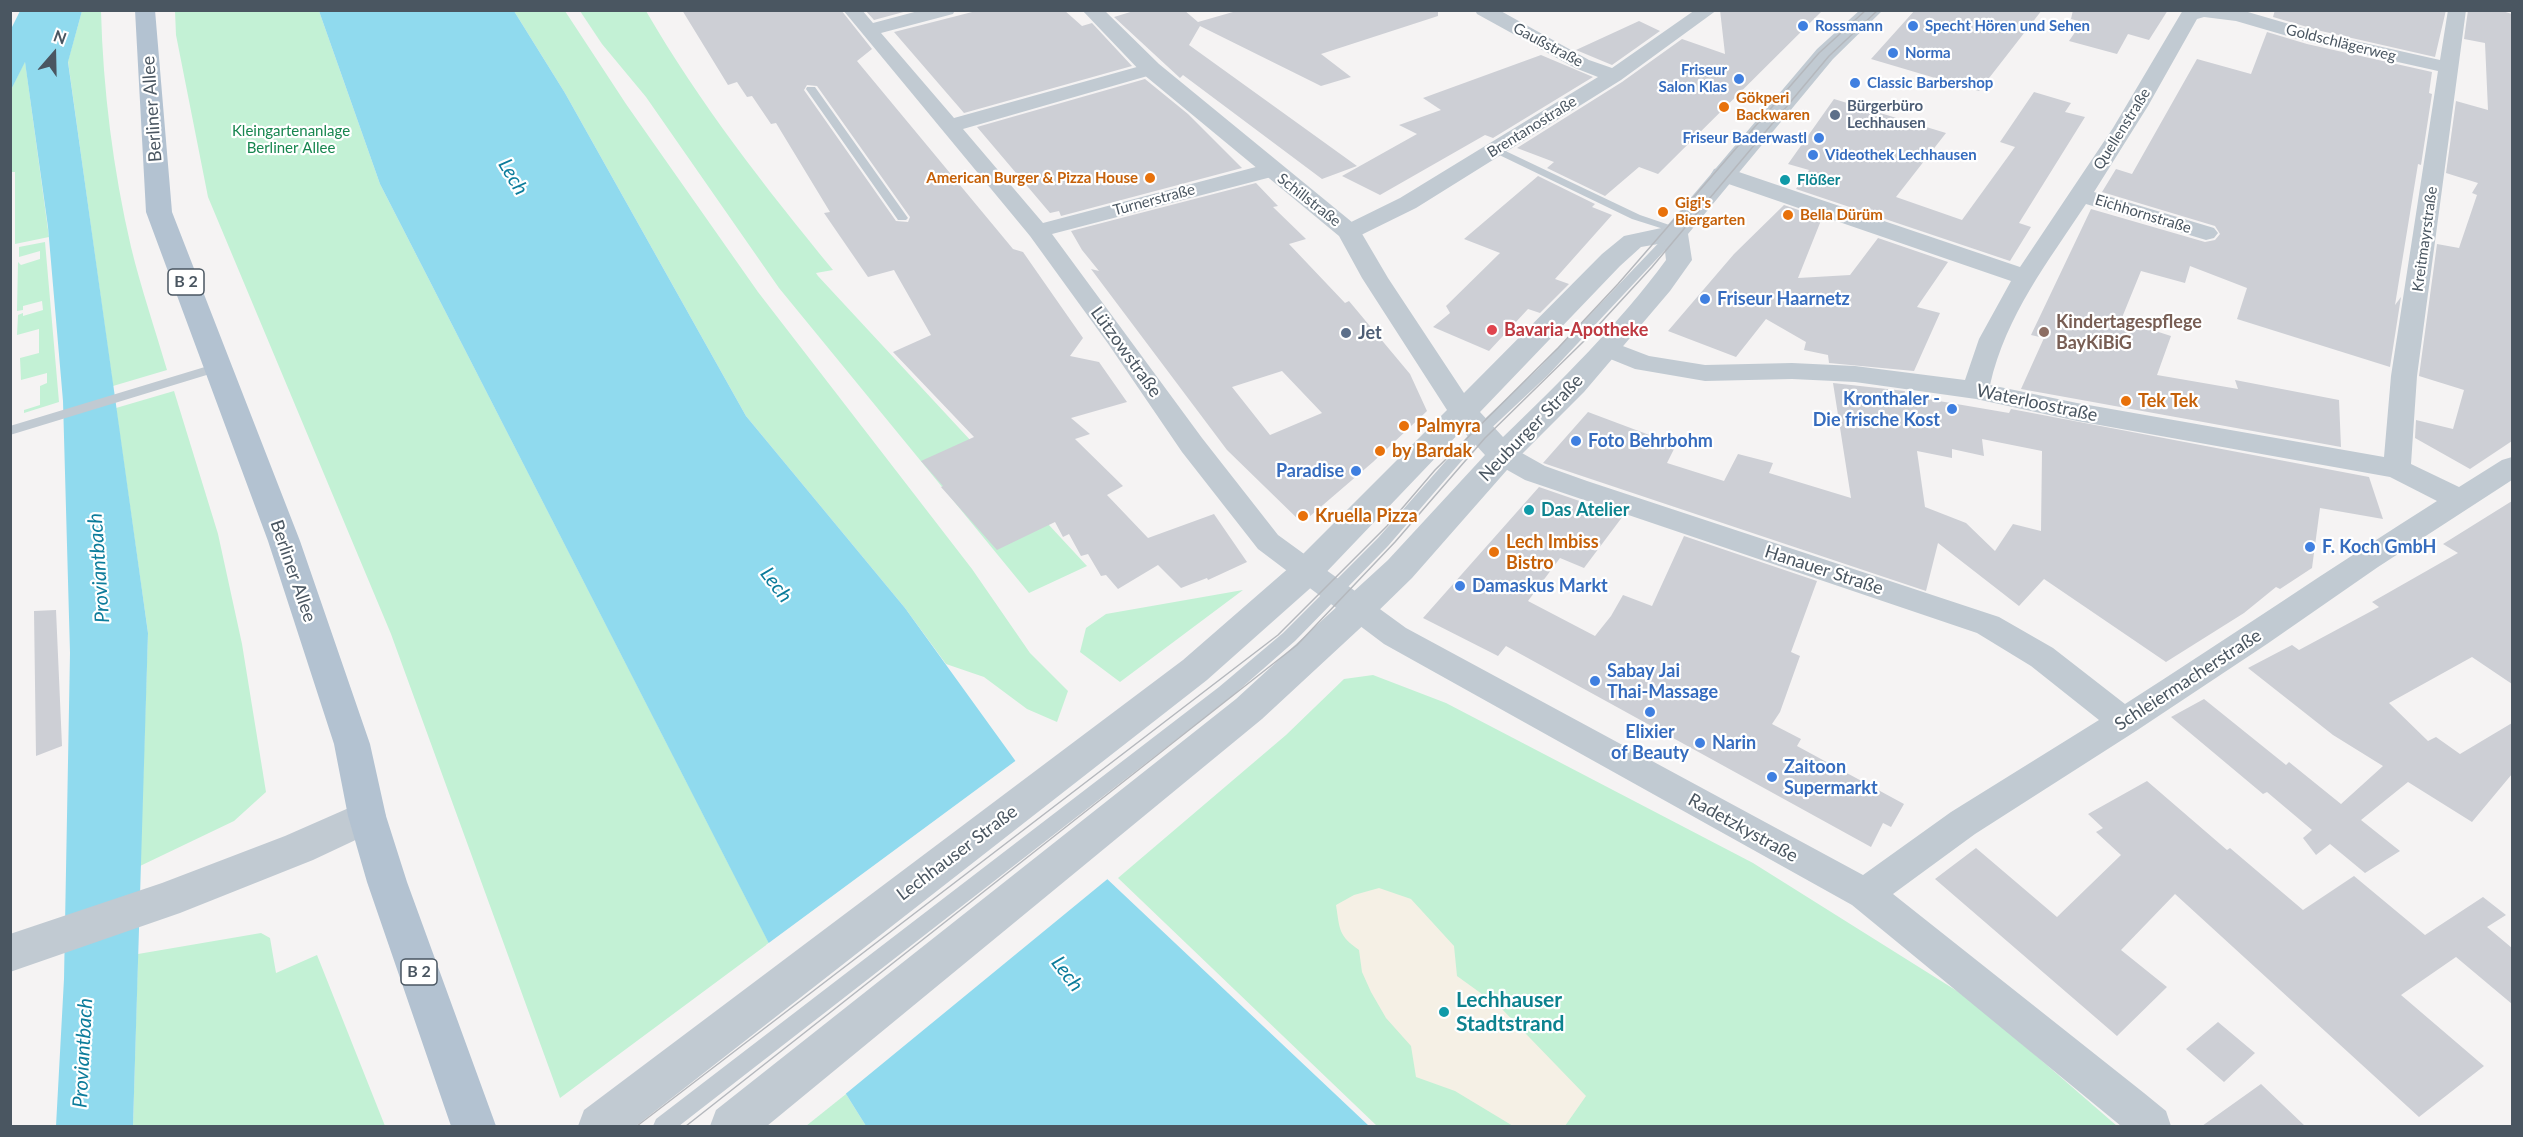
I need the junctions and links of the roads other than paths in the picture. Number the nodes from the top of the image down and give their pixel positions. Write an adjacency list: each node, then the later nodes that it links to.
1 (145, 10): 27 (main road, Berliner Allee / B 2)
2 (852, 10): 10 (street, Lützowstraße)
3 (946, 10): 10 (street)
4 (1092, 10): 12 (street, Schillstraße)
5 (1484, 10): 13 (street, Gaußstraße)
6 (1708, 10): 13 (street, Brentanostraße)
7 (1873, 10): 18 (street)
8 (2457, 10): 11 (street, Kreitmayrstraße)
9 (2233, 15): 11 (street, Goldschlägerweg); 19 (street, Quellenstraße)
10 (868, 30): 15 (street, Lützowstraße)
11 (2450, 68): 32 (street, Kreitmayrstraße)
12 (1151, 69): 15 (street); 17 (street, Schillstraße)
13 (1614, 76): 16 (street, Brentanostraße)
14 (811, 89): 20 (lane)
15 (950, 126): 21 (street, Lützowstraße)
16 (1495, 149): 22 (street, Brentanostraße); 23 (lane)
17 (1270, 170): 21 (street, Turnerstraße); 22 (street, Schillstraße)
18 (1722, 174): 23 (street); 25 (street)
19 (2081, 195): 24 (street, Eichhornstraße); 25 (street, Quellenstraße)
20 (902, 218)
21 (1038, 231): 35 (street, Lützowstraße)
22 (1349, 232): 29 (street, Schillstraße)
23 (1677, 232): 26 (street, Neuburger Straße); 29 (street)
24 (2206, 233)
25 (2026, 278): 28 (street, Quellenstraße)
26 (1606, 348): 28 (street, Waterloostraße); 31 (street, Neuburger Straße)
27 (218, 366): 30 (lane); 38 (main road, Berliner Allee / B 2)
28 (1976, 390): 32 (street, Waterloostraße)
29 (1471, 422): 31 (street, Schillstraße); 35 (street)
30 (10, 431)
31 (1503, 455): 35 (street, Neuburger Straße); 37 (street, Hanauer Straße)
32 (2397, 469): 34 (street, Waterloostraße)
33 (2509, 474): 34 (street, Schleiermacherstraße)
34 (2460, 500): 37 (street, Schleiermacherstraße)
35 (1333, 591): 36 (street, Lechhauser Straße); 36 (street, Lechhauser Straße); 39 (street, Radetzkystraße)
36 (1223, 690): 42 (street, Lechhauser Straße); 43 (lane); 44 (street, Lechhauser Straße)
37 (2124, 722): 39 (street, Schleiermacherstraße)
38 (367, 816): 40 (street); 41 (main road, Berliner Allee / B 2)
39 (1865, 894): 45 (street, Radetzkystraße)
40 (10, 953)
41 (474, 1126)
42 (600, 1126)
43 (663, 1126)
44 (732, 1126)
45 (2151, 1126)

